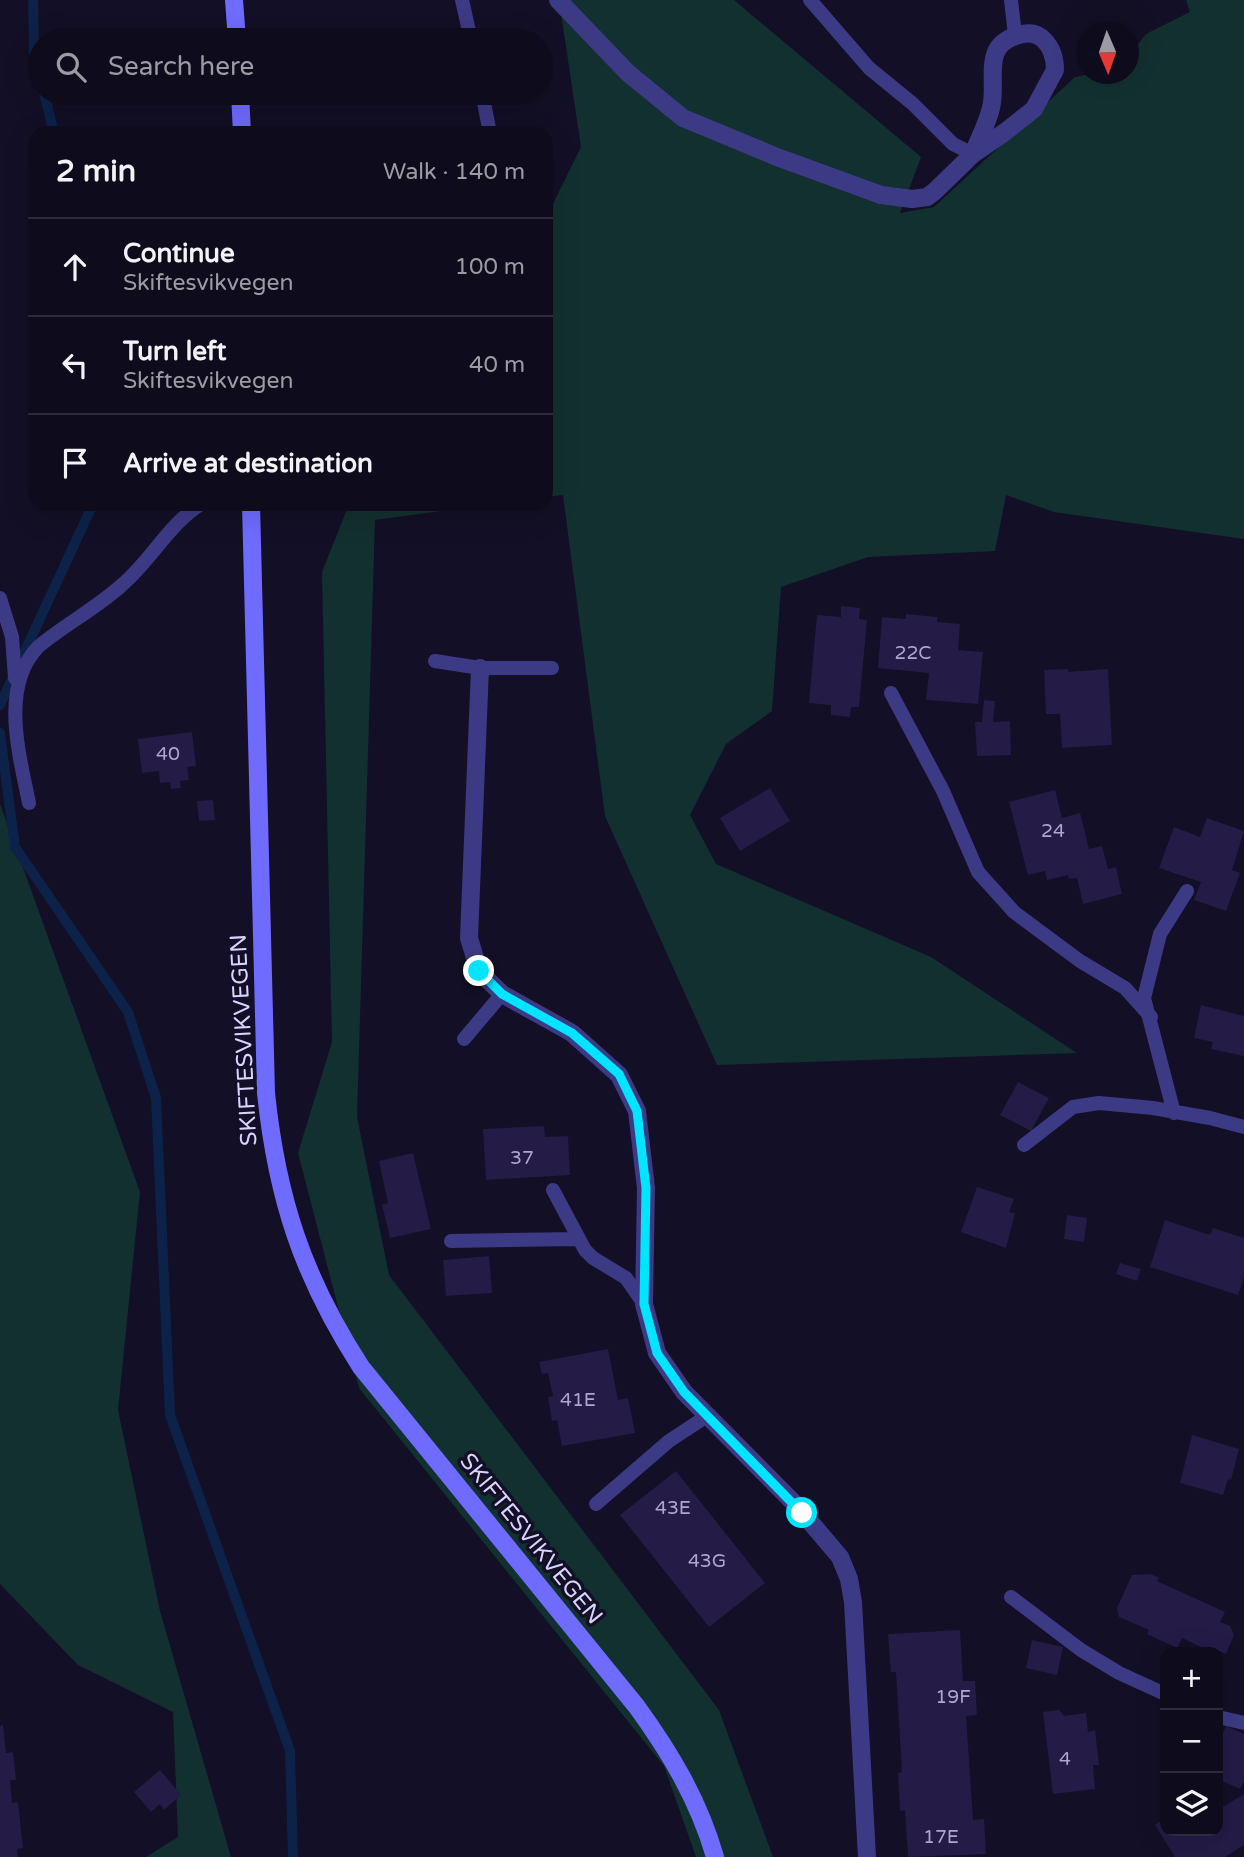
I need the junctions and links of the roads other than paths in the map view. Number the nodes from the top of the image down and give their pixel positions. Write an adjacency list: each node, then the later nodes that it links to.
1 (234, 0): 6 (main road)
2 (462, 0): 7 (lane)
3 (558, 0): 13 (street)
4 (810, 0): 13 (lane)
5 (1011, 0): 8 (lane)
6 (236, 28)
7 (468, 28)
8 (1016, 35): 13 (street); 13 (street)
9 (241, 105): 11 (main road)
10 (484, 105): 12 (lane)
11 (242, 126)
12 (489, 126)
13 (973, 154)
14 (193, 511): 20 (lane)
15 (251, 511): 40 (main road, SKIFTESVIKVEGEN)
16 (0, 598): 20 (lane)
17 (435, 661): 18 (lane)
18 (480, 668): 19 (lane); 24 (street)
19 (552, 668)
20 (16, 681): 22 (lane)
21 (891, 693): 25 (lane)
22 (29, 803)
23 (1187, 891): 25 (lane)
24 (502, 994): 26 (lane); 33 (street)
25 (1151, 1017): 27 (lane)
26 (464, 1039)
27 (1174, 1113): 28 (lane); 29 (lane)
28 (1244, 1127)
29 (1024, 1145)
30 (553, 1191): 31 (lane)
31 (578, 1239): 32 (lane); 33 (lane)
32 (451, 1241)
33 (644, 1304): 34 (street)
34 (707, 1416): 35 (lane); 41 (street)
35 (596, 1504)
36 (1011, 1597): 37 (lane)
37 (1160, 1692)
38 (1223, 1718): 39 (lane)
39 (1244, 1723)
40 (715, 1857)
41 (867, 1857)

